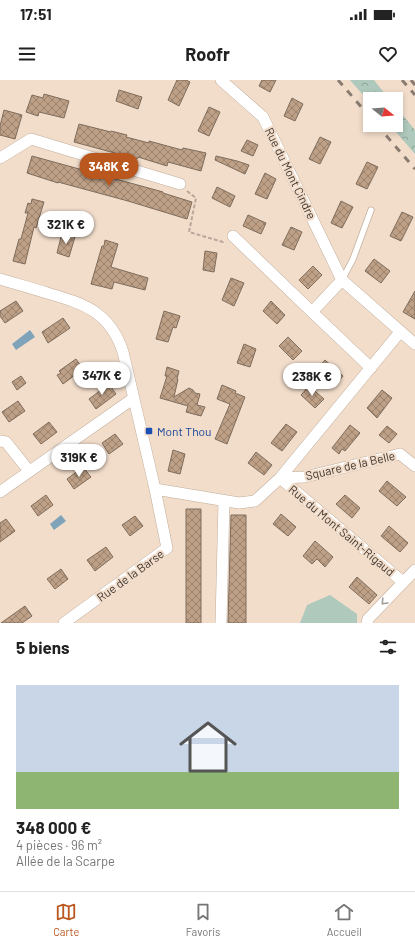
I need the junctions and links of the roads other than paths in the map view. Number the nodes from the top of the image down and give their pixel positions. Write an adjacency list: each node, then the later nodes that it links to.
1 (221, 80): 7 (street, Rue du Mont Cindre)
2 (0, 158): 3 (street)
3 (180, 184)
4 (371, 210): 7 (lane)
5 (233, 236): 8 (street)
6 (0, 279): 12 (street)
7 (342, 280): 8 (street); 9 (street, Rue du Mont Cindre)
8 (312, 312): 11 (street)
9 (400, 332): 10 (street, Rue du Mont Cindre); 11 (street)
10 (415, 344)
11 (371, 368): 17 (street)
12 (134, 398): 15 (street); 18 (street)
13 (0, 441): 15 (street)
14 (415, 466): 17 (street, Square de la Belle)
15 (29, 471): 19 (street)
16 (0, 478): 19 (street)
17 (280, 478): 20 (street); 22 (street, Rue du Mont Saint-Rigaud)
18 (155, 489): 20 (street); 23 (street, Rue de la Barse)
19 (3, 490)
20 (224, 501): 24 (street)
21 (415, 570): 22 (street)
22 (403, 582): 25 (street, one-way to 25)
23 (64, 623)
24 (221, 623)
25 (367, 623)

